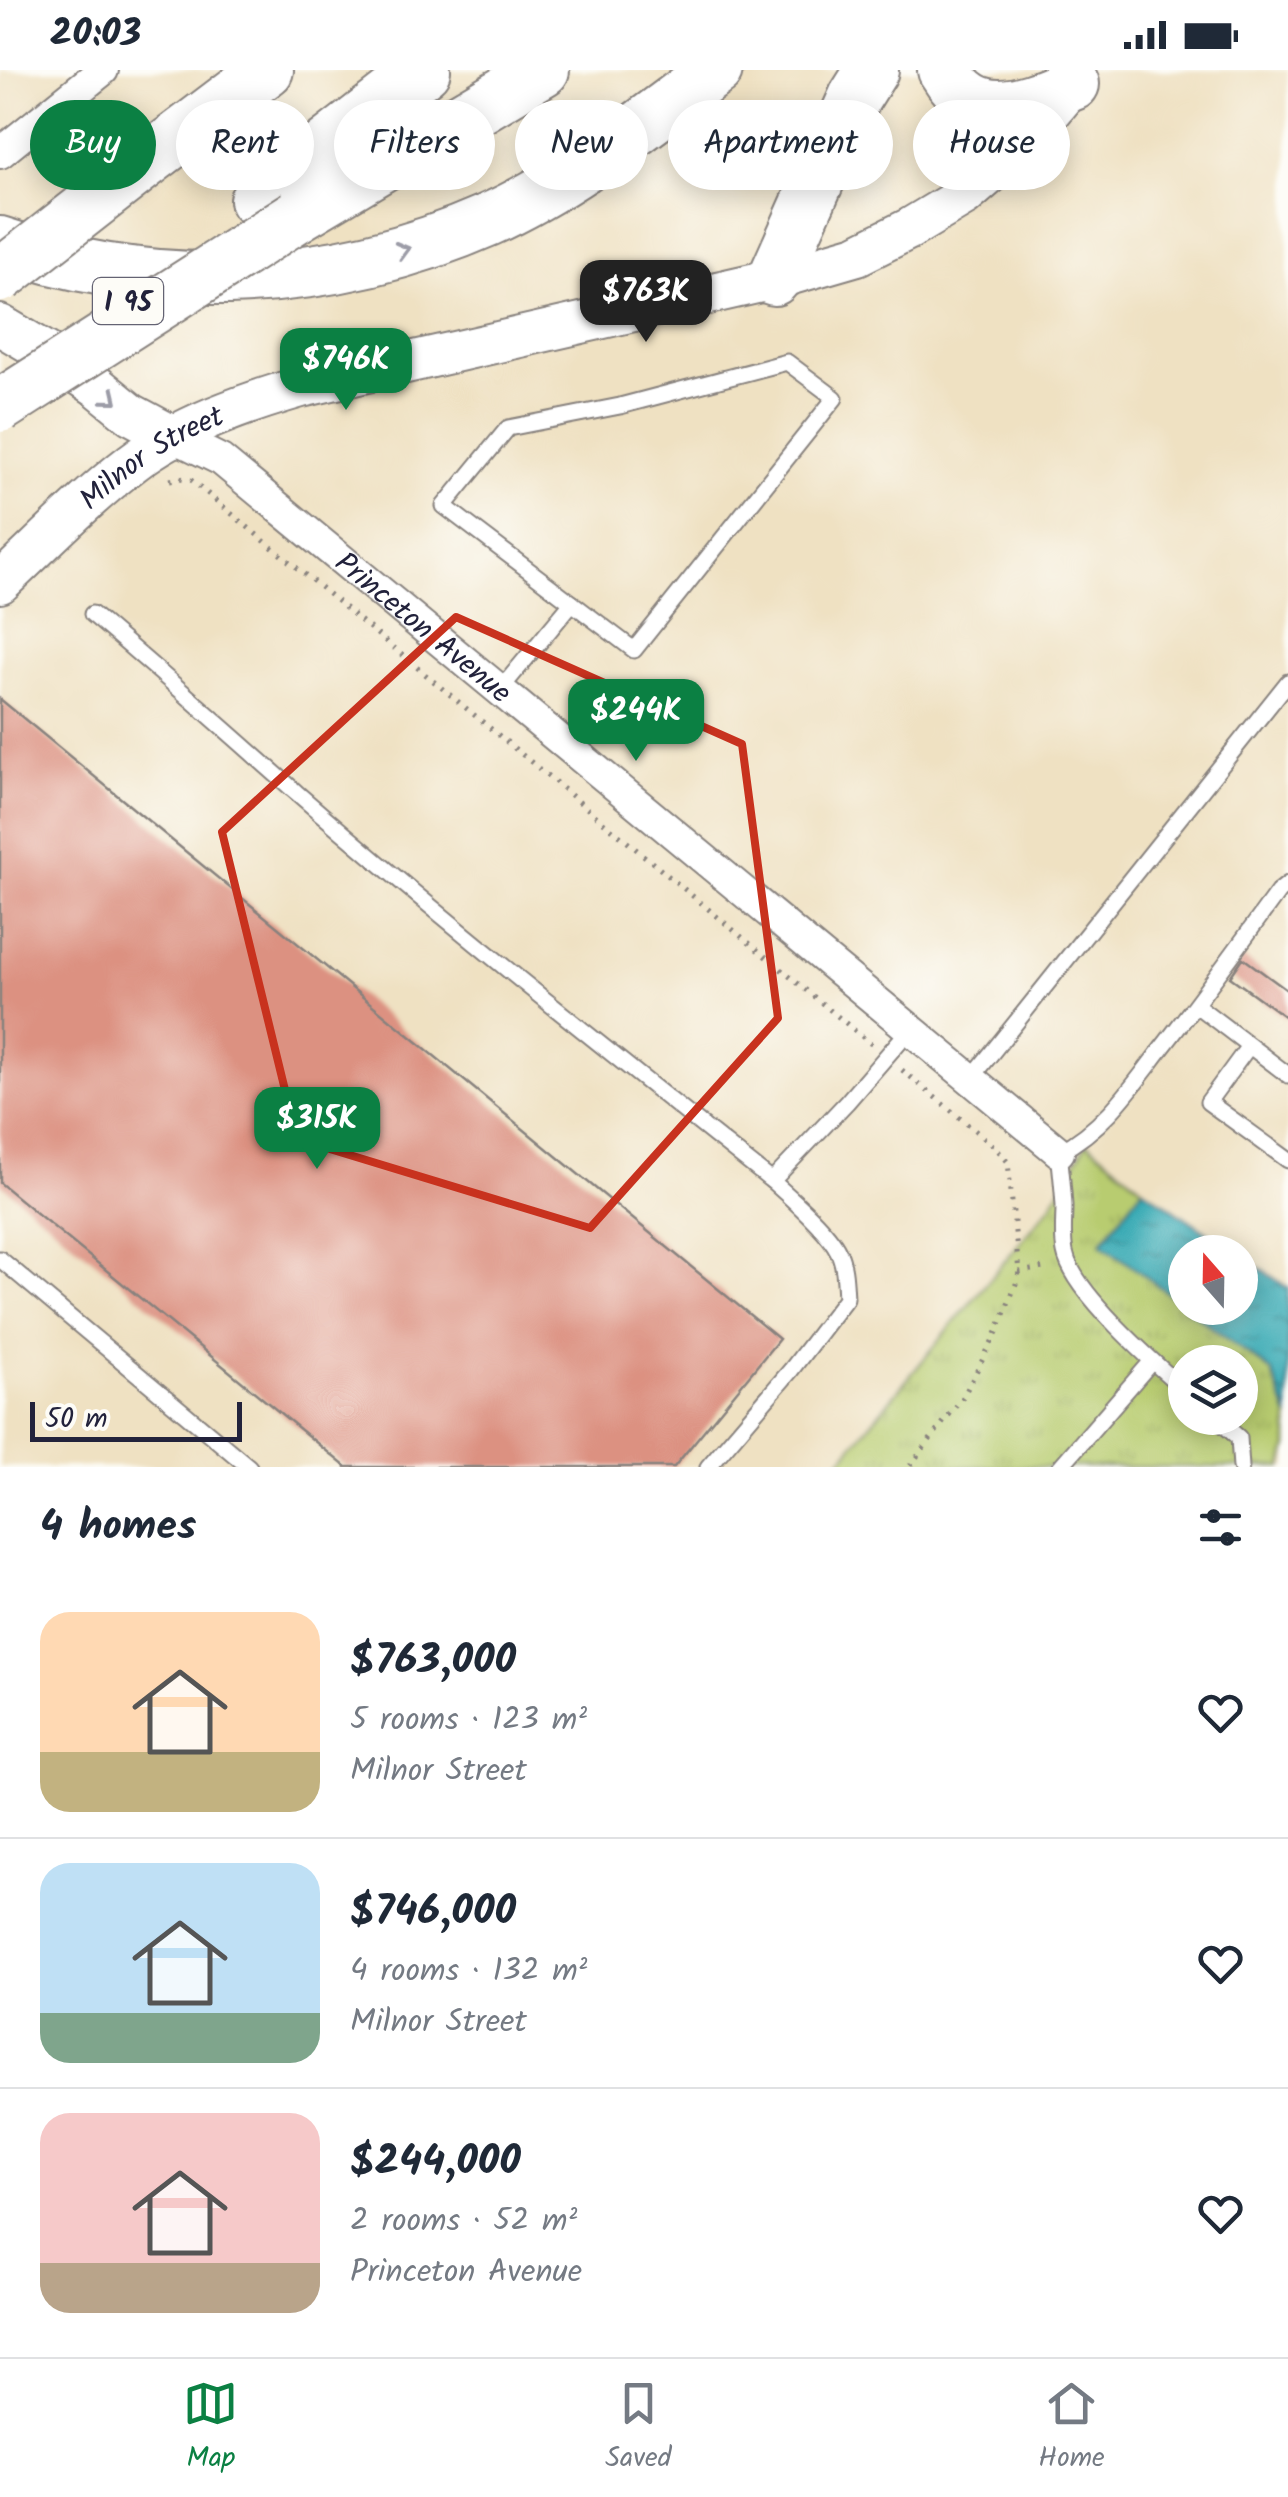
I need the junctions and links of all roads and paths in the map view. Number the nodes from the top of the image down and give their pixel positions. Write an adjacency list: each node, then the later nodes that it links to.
1 (103, 70): 12 (street)
2 (219, 70): 10 (highway)
3 (267, 70): 11 (highway)
4 (424, 70): 15 (highway, I 95)
5 (542, 70): 15 (highway)
6 (716, 70): 16 (highway, one-way to 6)
7 (872, 70): 19 (highway)
8 (944, 70): 9 (highway)
9 (1079, 77): 19 (main road, Milnor Street)
10 (156, 136)
11 (156, 144)
12 (0, 153)
13 (95, 190): 17 (highway)
14 (98, 190): 18 (highway, bridge)
15 (276, 208): 21 (highway, I 95, bridge)
16 (0, 243)
17 (0, 265)
18 (0, 276)
19 (774, 279): 22 (main road, Milnor Street)
20 (0, 325): 22 (main road, Princeton Avenue, one-way to 22)
21 (0, 404)
22 (174, 437): 24 (main road, Milnor Street); 28 (street, Princeton Avenue)
23 (158, 488): 32 (path)
24 (0, 583)
25 (572, 603): 25 (lane); 28 (lane)
26 (92, 614): 39 (lane)
27 (1288, 682): 36 (lane)
28 (500, 690): 31 (street, Princeton Avenue)
29 (1288, 884): 30 (lane)
30 (1196, 1005): 33 (lane); 37 (lane)
31 (910, 1030): 36 (street, Princeton Avenue); 39 (lane)
32 (860, 1035)
33 (1249, 1046): 34 (lane); 38 (lane)
34 (1288, 1075)
35 (910, 1076): 42 (path)
36 (970, 1080): 37 (street, Princeton Avenue)
37 (1059, 1152): 41 (lane)
38 (1288, 1160)
39 (772, 1181): 47 (lane)
40 (0, 1259): 46 (lane)
41 (1068, 1264): 42 (path); 43 (lane)
42 (1019, 1272): 48 (path)
43 (1152, 1361): 44 (lane); 49 (lane)
44 (1168, 1375)
45 (1236, 1435): 50 (lane)
46 (249, 1467)
47 (708, 1467)
48 (909, 1467)
49 (1060, 1467)
50 (1241, 1467)

